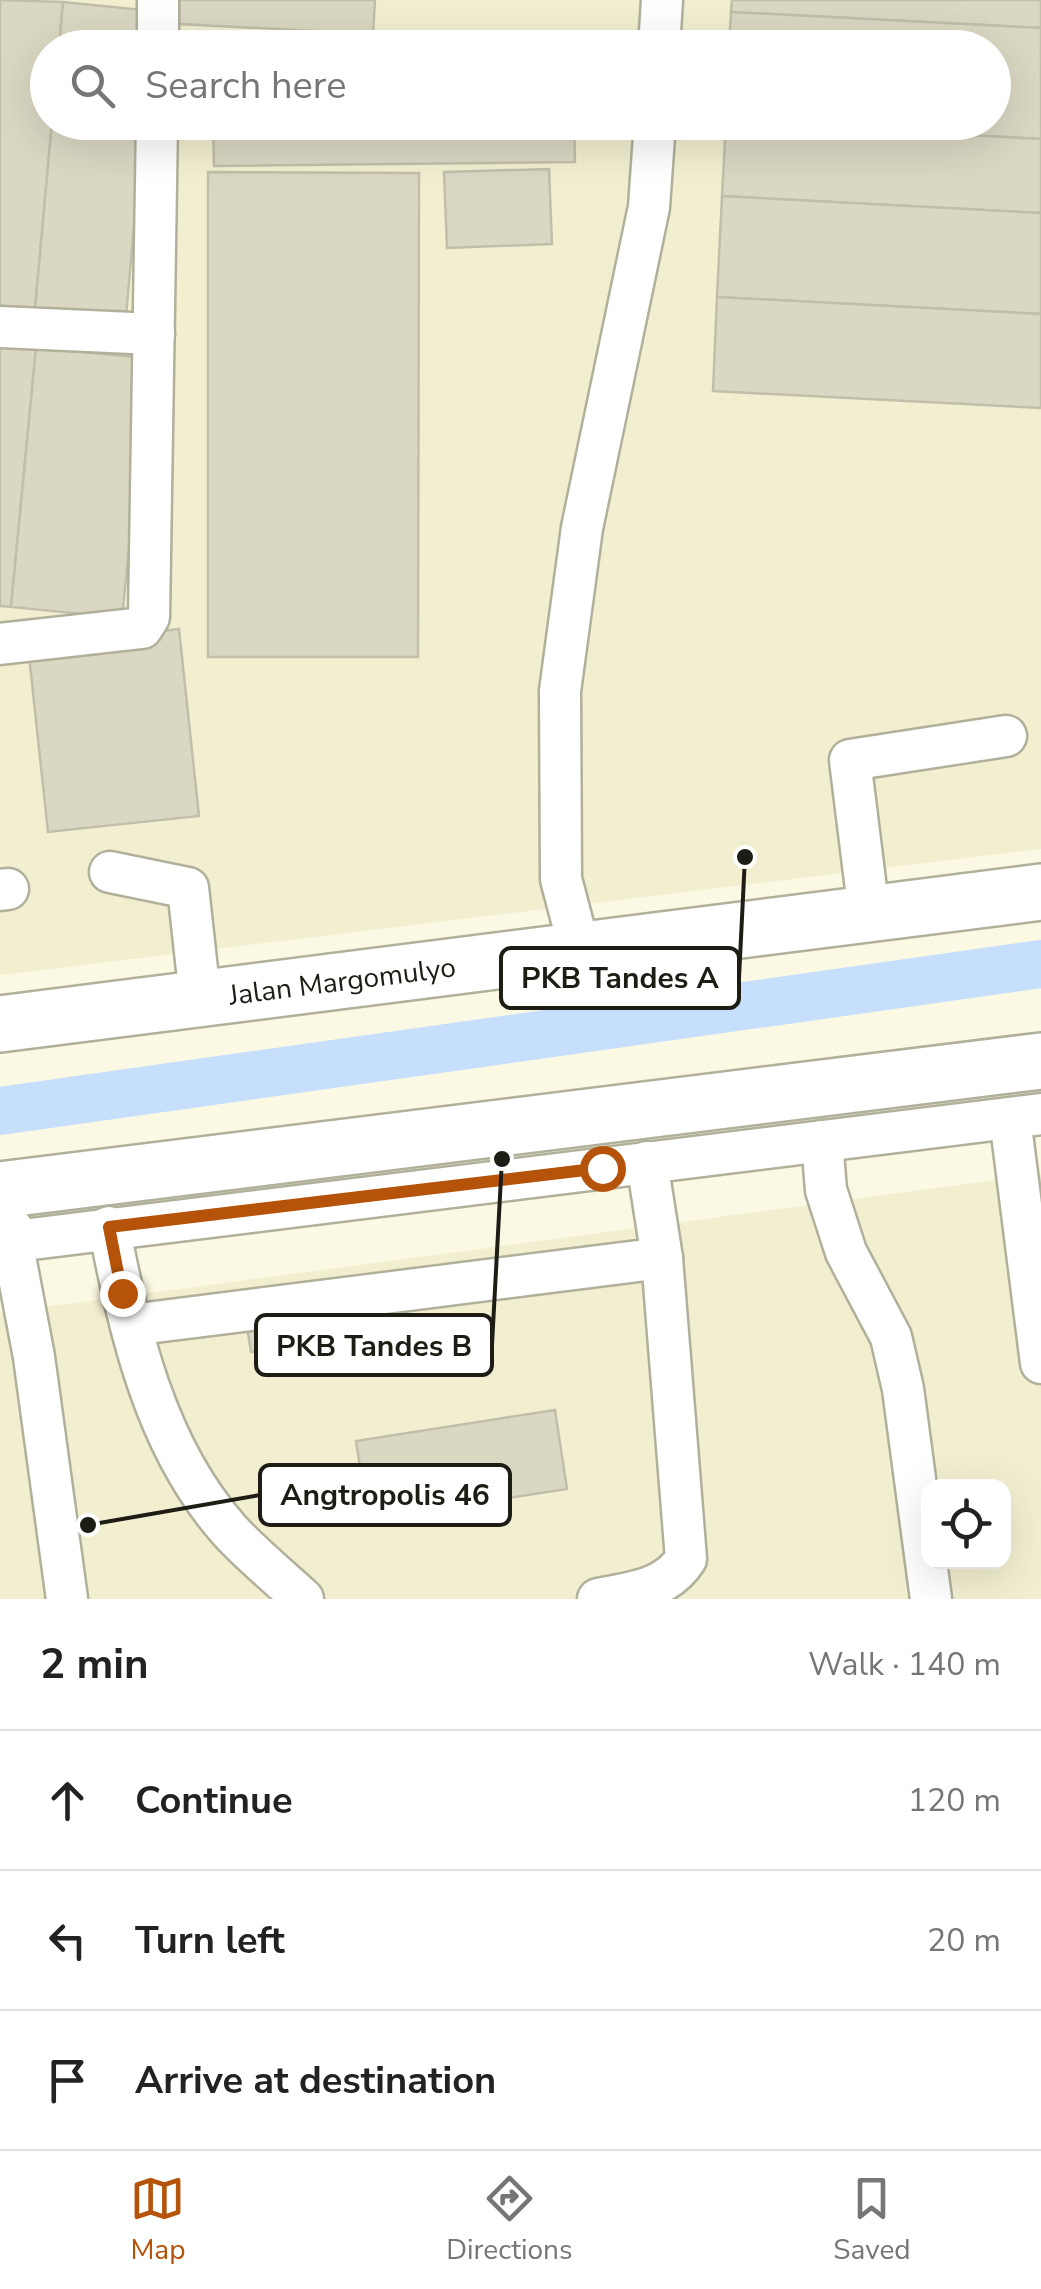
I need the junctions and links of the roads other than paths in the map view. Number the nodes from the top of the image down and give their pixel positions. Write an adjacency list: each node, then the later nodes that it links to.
1 (158, 0): 3 (lane)
2 (662, 0): 4 (lane)
3 (158, 30)
4 (660, 30)
5 (156, 140): 8 (lane)
6 (653, 140): 14 (lane)
7 (0, 327): 8 (lane)
8 (154, 334): 9 (lane)
9 (0, 644)
10 (1006, 736): 13 (lane)
11 (110, 872): 15 (lane)
12 (1041, 892): 13 (highway, Jalan Margomulyo)
13 (870, 914): 14 (highway, Jalan Margomulyo)
14 (580, 951): 15 (highway, Jalan Margomulyo)
15 (200, 997): 16 (highway, Jalan Margomulyo)
16 (0, 1024)
17 (1041, 1061): 21 (highway)
18 (1026, 1116): 19 (lane); 26 (lane)
19 (822, 1141): 20 (lane); 30 (lane)
20 (647, 1162): 22 (lane); 23 (lane)
21 (3, 1225): 22 (lane); 25 (lane)
22 (109, 1227): 24 (lane)
23 (662, 1258): 24 (lane); 29 (lane)
24 (131, 1325): 28 (lane)
25 (17, 1360): 27 (lane)
26 (1041, 1363)
27 (67, 1599)
28 (303, 1599)
29 (598, 1599)
30 (931, 1599)

